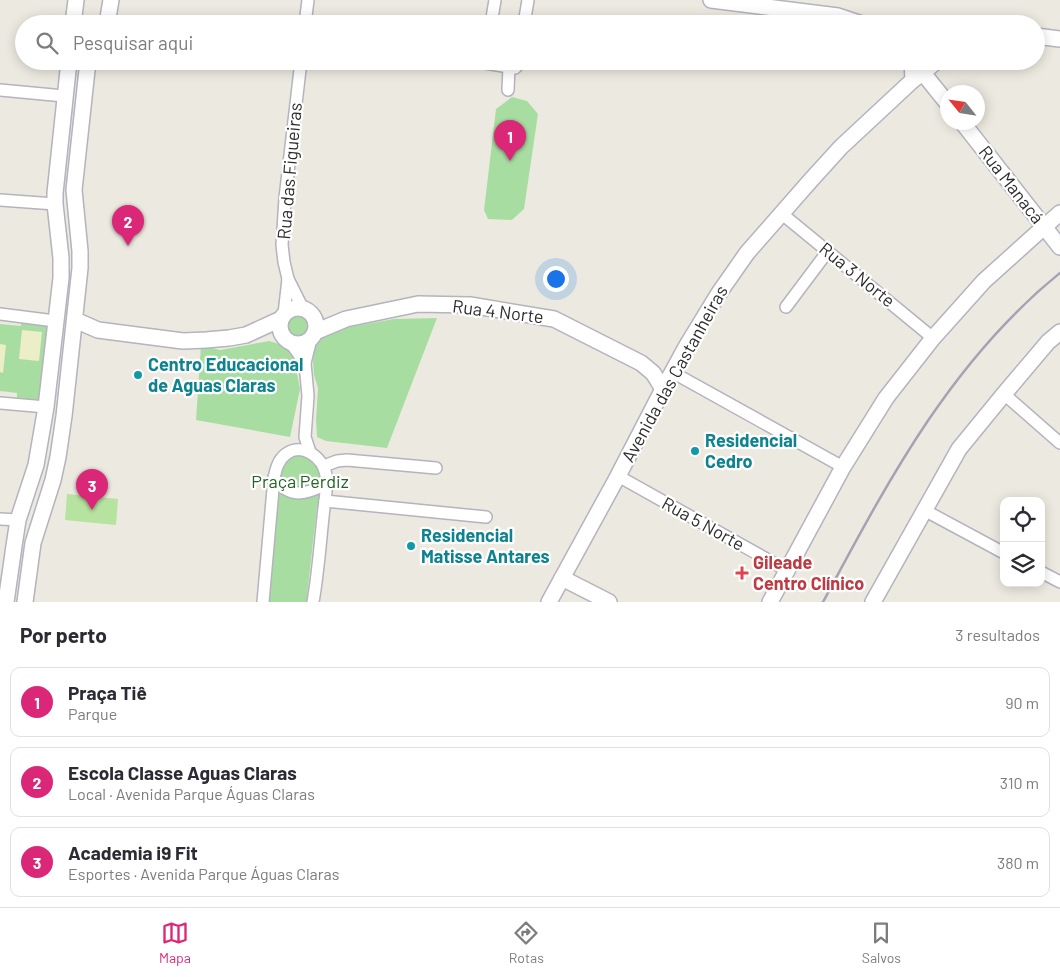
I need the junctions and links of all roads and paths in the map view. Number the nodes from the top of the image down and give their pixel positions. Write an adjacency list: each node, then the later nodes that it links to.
1 (308, 0): 9 (street)
2 (495, 0): 10 (street)
3 (528, 0): 11 (street)
4 (712, 0): 12 (street)
5 (77, 1): 7 (street)
6 (109, 2): 8 (street)
7 (75, 15)
8 (108, 15)
9 (306, 15)
10 (492, 15)
11 (526, 15)
12 (830, 15)
13 (1045, 37): 14 (street)
14 (1058, 38)
15 (68, 70): 24 (street)
16 (87, 70): 27 (street)
17 (300, 70): 34 (street, Rua das Figueiras)
18 (513, 70): 22 (street)
19 (926, 70): 30 (street, Avenida das Castanheiras)
20 (929, 70): 23 (street)
21 (0, 90): 24 (street)
22 (508, 90)
23 (940, 90)
24 (64, 96): 26 (street)
25 (968, 130): 32 (street, Rua Manacá)
26 (59, 146): 27 (street); 29 (street)
27 (78, 148): 40 (street)
28 (0, 200): 29 (street)
29 (54, 204): 41 (street)
30 (781, 213): 33 (street, Rua 3 Norte); 51 (street, Avenida das Castanheiras)
31 (1060, 213): 32 (street)
32 (1052, 237): 46 (street)
33 (828, 251): 35 (street); 46 (street, Rua 3 Norte)
34 (288, 280): 36 (street, Rua das Figueiras); 38 (street, Rua das Figueiras)
35 (786, 307)
36 (306, 310): 38 (street); 39 (street, Rua 4 Norte); 45 (street)
37 (0, 314): 41 (street)
38 (282, 316): 44 (street); 48 (street)
39 (346, 319): 45 (street, Rua 4 Norte); 50 (street, Rua 4 Norte)
40 (75, 320): 42 (street); 47 (street)
41 (56, 321): 55 (street)
42 (98, 330): 44 (street); 47 (street)
43 (1060, 332): 53 (street)
44 (246, 335): 48 (street)
45 (313, 335): 48 (street); 49 (street)
46 (933, 338): 61 (street)
47 (72, 339): 77 (street)
48 (288, 341): 49 (street)
49 (305, 363): 56 (street)
50 (640, 363): 51 (street, Rua 4 Norte); 52 (street, Rua 4 Norte)
51 (673, 370): 52 (street, Avenida das Castanheiras); 61 (street, Rua 4 Norte)
52 (663, 389): 63 (street, Avenida das Castanheiras)
53 (1004, 394): 57 (street); 67 (street)
54 (0, 403): 55 (street)
55 (46, 407): 70 (street)
56 (305, 437): 58 (street); 59 (street)
57 (1060, 443)
58 (299, 449): 59 (street); 64 (street)
59 (310, 452): 60 (street)
60 (324, 466): 62 (street); 65 (street)
61 (843, 467): 72 (street)
62 (436, 468)
63 (618, 476): 72 (street, Rua 5 Norte); 74 (street, Avenida das Castanheiras)
64 (274, 478): 65 (street); 78 (street)
65 (326, 484): 66 (street)
66 (325, 501): 68 (street); 79 (street)
67 (924, 510): 71 (street); 83 (street)
68 (486, 517)
69 (0, 519): 70 (street)
70 (18, 520): 76 (street)
71 (1000, 550)
72 (788, 571): 82 (street)
73 (1045, 574): 75 (street)
74 (562, 578): 80 (street, Avenida das Castanheiras); 81 (street)
75 (1060, 582)
76 (6, 602)
77 (26, 602)
78 (263, 602)
79 (313, 602)
80 (549, 602)
81 (609, 602)
82 (770, 602)
83 (874, 602)

